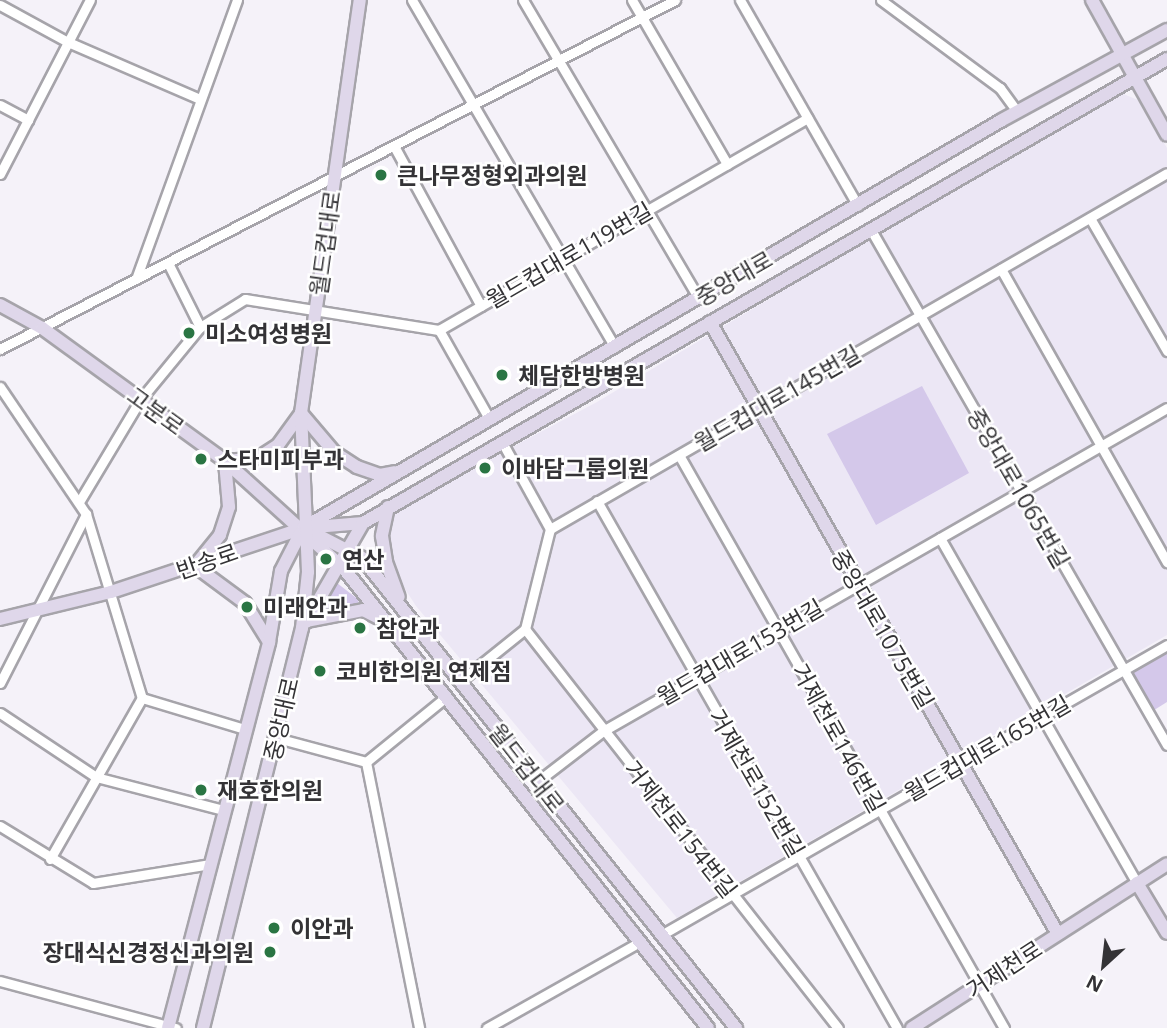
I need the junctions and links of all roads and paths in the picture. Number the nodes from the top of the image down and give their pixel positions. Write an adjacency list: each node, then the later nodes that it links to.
1 (90, 0): 14 (street)
2 (237, 0): 19 (street)
3 (360, 0): 30 (main road, 월드컵대로)
4 (412, 0): 20 (street)
5 (523, 0): 17 (street)
6 (632, 0): 12 (street)
7 (675, 0): 12 (street)
8 (740, 0): 23 (street)
9 (881, 0): 22 (street)
10 (1092, 0): 15 (main road)
11 (0, 5): 14 (street)
12 (642, 17): 17 (street); 27 (street)
13 (1167, 30): 15 (main road, 중앙대로)
14 (68, 42): 19 (street); 24 (street)
15 (1121, 55): 18 (main road); 22 (main road, 중앙대로)
16 (1167, 58): 18 (main road, 중앙대로)
17 (559, 60): 20 (street); 32 (street)
18 (1135, 77): 25 (main road); 34 (main road, 중앙대로)
19 (200, 99): 38 (street)
20 (474, 104): 26 (street); 35 (street)
21 (0, 105): 24 (street)
22 (1017, 111): 31 (main road, 중앙대로)
23 (807, 118): 27 (street, 월드컵대로119번길); 31 (street)
24 (28, 120): 29 (street)
25 (1167, 135)
26 (394, 146): 30 (street); 41 (street)
27 (727, 164): 32 (street, 월드컵대로119번길)
28 (1167, 173): 33 (street, 월드컵대로145번길)
29 (0, 174)
30 (335, 177): 36 (street); 42 (main road, 월드컵대로)
31 (858, 206): 39 (main road, 중앙대로)
32 (646, 211): 35 (street, 월드컵대로119번길); 39 (street)
33 (1090, 218): 37 (street, 월드컵대로145번길); 50 (street)
34 (871, 230): 43 (street, 중앙대로1065번길); 44 (main road, 중앙대로)
35 (564, 258): 41 (street, 월드컵대로119번길); 48 (street)
36 (168, 263): 38 (street); 45 (street)
37 (1001, 269): 43 (street, 월드컵대로145번길); 58 (street)
38 (136, 279): 46 (street)
39 (699, 299): 48 (main road, 중앙대로)
40 (0, 305): 46 (main road, 고분로)
41 (481, 306): 47 (street, 월드컵대로119번길)
42 (315, 312): 45 (street); 47 (street); 55 (main road, 월드컵대로)
43 (920, 316): 53 (street, 월드컵대로145번길); 62 (street, 중앙대로1065번길)
44 (710, 322): 53 (main road, 중앙대로1075번길); 57 (main road, 중앙대로)
45 (200, 327): 52 (street)
46 (42, 328): 49 (street); 52 (main road, 고분로)
47 (439, 330): 56 (street)
48 (615, 347): 56 (main road, 중앙대로)
49 (0, 349)
50 (1167, 351)
51 (0, 387): 64 (street)
52 (140, 400): 60 (main road, 고분로); 64 (street)
53 (759, 408): 59 (street, 월드컵대로145번길); 75 (main road, 중앙대로1075번길)
54 (1167, 408): 58 (street, 월드컵대로153번길)
55 (301, 413): 60 (main road); 61 (main road); 68 (main road, 월드컵대로)
56 (491, 420): 61 (main road, 중앙대로)
57 (502, 442): 65 (main road, 중앙대로); 69 (street)
58 (1099, 447): 62 (street, 월드컵대로153번길); 72 (street)
59 (679, 454): 63 (street, 월드컵대로145번길); 83 (street, 거제천로146번길)
60 (225, 461): 68 (main road, 고분로); 74 (main road)
61 (408, 470): 68 (main road, 중앙대로)
62 (1021, 492): 70 (street, 월드컵대로153번길); 86 (street, 중앙대로1065번길)
63 (597, 501): 69 (street, 월드컵대로145번길); 87 (street, 거제천로152번길)
64 (79, 502): 66 (street)
65 (388, 507): 67 (main road, 중앙대로); 79 (main road)
66 (86, 514): 76 (street); 77 (street)
67 (363, 523): 68 (main road, 중앙대로); 71 (main road)
68 (303, 528): 71 (main road, 월드컵대로); 73 (main road, 월드컵대로); 74 (main road, 반송로); 81 (main road, 중앙대로); 84 (main road, 중앙대로)
69 (550, 529): 82 (street)
70 (940, 538): 75 (street, 월드컵대로153번길); 93 (street)
71 (348, 548): 73 (main road); 79 (main road, 월드컵대로)
72 (1167, 562)
73 (338, 564): 80 (main road, 월드컵대로); 81 (main road)
74 (195, 566): 76 (main road, 반송로); 84 (main road)
75 (858, 585): 83 (street, 월드컵대로153번길); 99 (main road, 중앙대로1075번길)
76 (110, 592): 77 (main road, 반송로); 91 (street)
77 (39, 607): 78 (main road, 반송로); 89 (street)
78 (0, 619)
79 (410, 620): 88 (main road, 월드컵대로)
80 (388, 622): 81 (main road); 90 (main road, 월드컵대로)
81 (304, 625): 96 (main road, 중앙대로)
82 (525, 629): 88 (street); 95 (street, 거제천로154번길)
83 (778, 630): 87 (street, 월드컵대로153번길); 103 (street, 거제천로146번길)
84 (269, 642): 94 (main road, 중앙대로)
85 (1167, 645): 86 (street, 월드컵대로165번길)
86 (1124, 670): 93 (street, 월드컵대로165번길); 97 (street, 중앙대로1065번길)
87 (697, 677): 95 (street, 월드컵대로153번길); 105 (street, 거제천로152번길)
88 (459, 682): 101 (main road, 월드컵대로)
89 (0, 683)
90 (446, 697): 98 (street); 114 (main road, 월드컵대로)
91 (142, 698): 94 (street, 중앙대로); 100 (street)
92 (0, 713): 100 (street)
93 (1041, 717): 99 (street, 월드컵대로165번길); 109 (street)
94 (245, 729): 102 (main road, 중앙대로)
95 (603, 730): 101 (street, 월드컵대로153번길); 110 (street, 거제천로154번길)
96 (277, 738): 98 (street); 118 (main road, 중앙대로)
97 (1167, 745)
98 (366, 762): 119 (street)
99 (960, 763): 103 (street, 월드컵대로165번길); 112 (main road, 중앙대로1075번길)
100 (96, 777): 102 (street); 106 (street)
101 (538, 781): 113 (main road, 월드컵대로)
102 (224, 810): 107 (main road, 중앙대로)
103 (879, 810): 105 (street, 월드컵대로165번길); 116 (street, 거제천로146번길)
104 (0, 826): 106 (street)
105 (799, 856): 110 (street, 월드컵대로165번길); 124 (street, 거제천로152번길)
106 (50, 859): 107 (street)
107 (210, 864): 117 (main road, 중앙대로)
108 (1167, 864): 109 (main road, 거제천로)
109 (1137, 883): 111 (main road); 112 (main road, 거제천로)
110 (732, 894): 113 (street, 월드컵대로165번길); 123 (street, 거제천로154번길)
111 (1167, 933)
112 (1058, 934): 116 (main road, 거제천로)
113 (661, 935): 122 (main road, 월드컵대로)
114 (638, 943): 120 (street); 121 (main road, 월드컵대로)
115 (0, 981): 117 (street)
116 (979, 985): 125 (main road, 거제천로); 126 (street, 거제천로146번길)
117 (171, 1027)
118 (203, 1028)
119 (419, 1028)
120 (487, 1028)
121 (708, 1028)
122 (736, 1028)
123 (838, 1028)
124 (897, 1028)
125 (912, 1028)
126 (1004, 1028)

